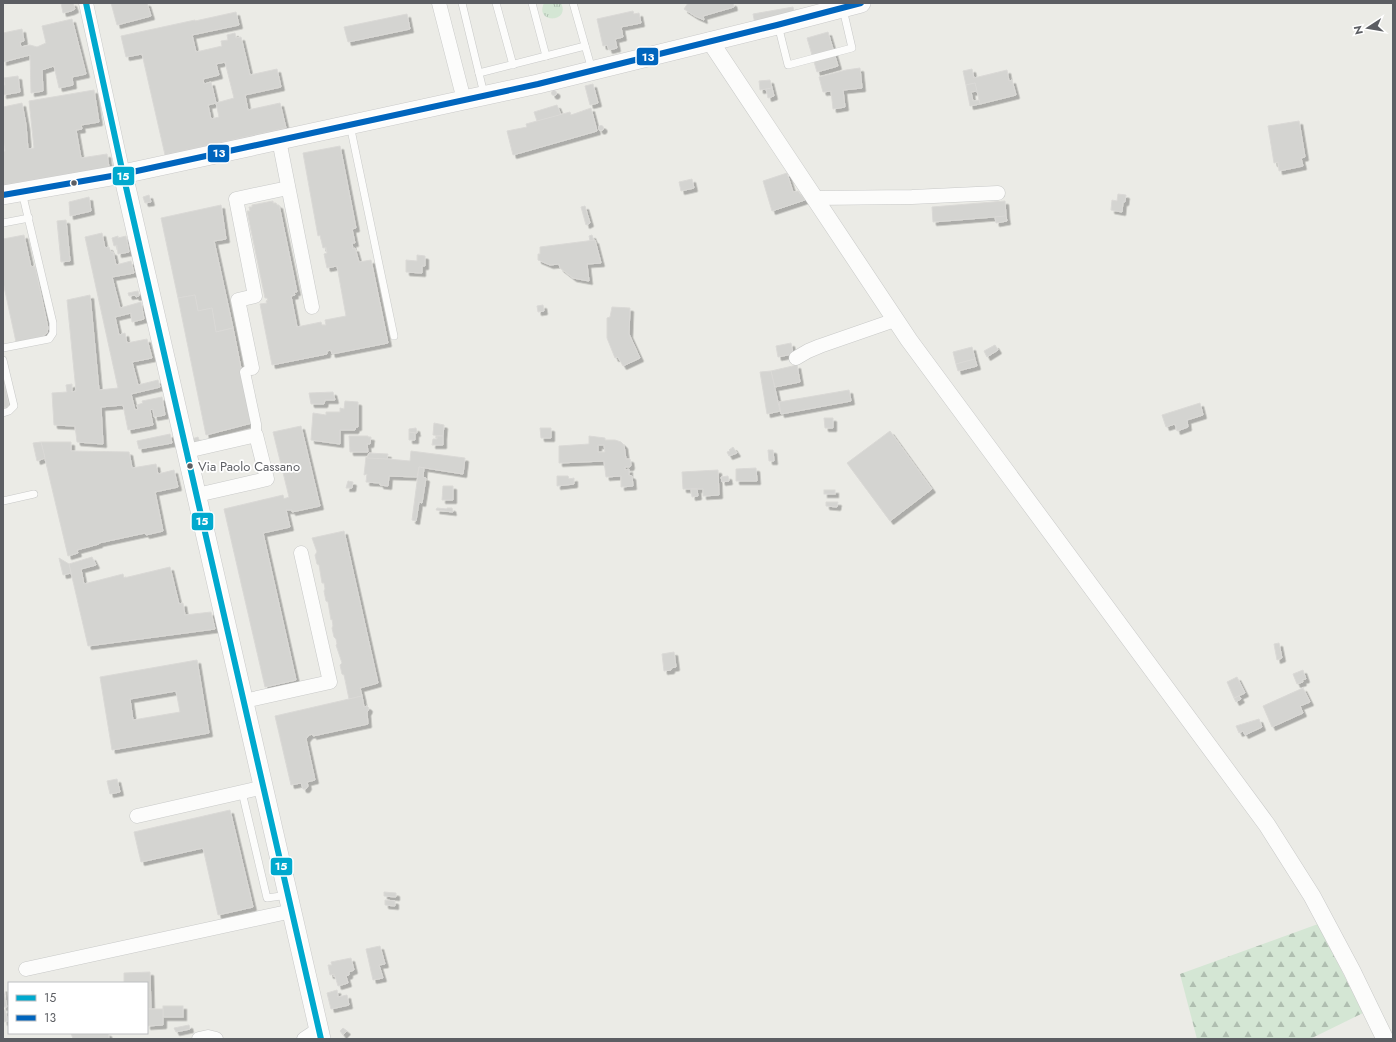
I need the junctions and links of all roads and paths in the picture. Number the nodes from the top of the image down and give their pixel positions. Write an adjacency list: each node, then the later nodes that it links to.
1 (86, 3): 20 (street)
2 (439, 3): 17 (street)
3 (462, 3): 15 (lane)
4 (496, 3): 13 (lane)
5 (532, 3): 12 (lane)
6 (573, 3): 11 (lane)
7 (860, 3): 8 (main road)
8 (842, 8): 9 (main road); 9 (lane)
9 (778, 25): 10 (main road)
10 (710, 41): 14 (main road); 25 (street)
11 (585, 46): 12 (lane); 14 (lane)
12 (546, 56): 13 (lane)
13 (513, 65): 15 (lane)
14 (592, 70): 16 (main road)
15 (479, 73): 16 (lane)
16 (485, 96): 17 (main road)
17 (464, 100): 18 (main road)
18 (350, 125): 19 (main road); 30 (lane)
19 (279, 140): 20 (main road); 21 (street)
20 (124, 174): 22 (main road); 37 (main road)
21 (288, 188): 28 (street); 34 (street)
22 (22, 192): 24 (main road); 26 (lane)
23 (998, 194): 25 (street)
24 (3, 195)
25 (814, 198): 29 (street)
26 (29, 218): 27 (lane); 31 (lane)
27 (3, 223)
28 (312, 307)
29 (895, 320): 32 (street); 51 (street)
30 (394, 336)
31 (3, 348)
32 (796, 358)
33 (3, 360): 35 (lane)
34 (252, 368): 36 (street)
35 (3, 413)
36 (256, 436): 37 (street); 39 (street)
37 (187, 451): 39 (main road)
38 (34, 494): 40 (lane)
39 (197, 495): 42 (main road)
40 (3, 501)
41 (301, 553): 42 (street)
42 (244, 701): 43 (main road)
43 (264, 787): 44 (street); 46 (main road)
44 (242, 792): 45 (street); 46 (lane)
45 (137, 816)
46 (290, 903): 47 (street); 48 (main road)
47 (26, 968)
48 (315, 1036)
49 (199, 1039): 50 (street)
50 (216, 1039)
51 (1385, 1039)

